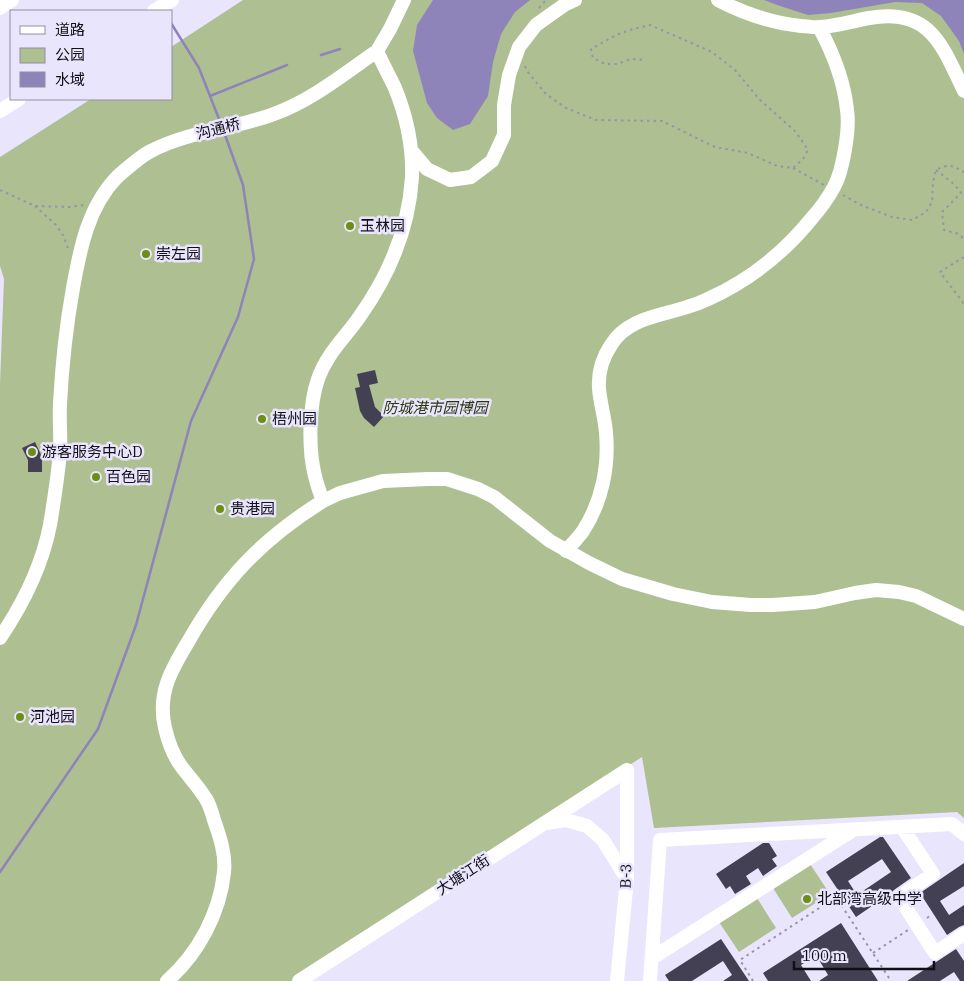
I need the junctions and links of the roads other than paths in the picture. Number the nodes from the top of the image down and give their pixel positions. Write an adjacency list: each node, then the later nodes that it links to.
1 (12, 0): 6 (street)
2 (172, 0): 7 (street)
3 (404, 0): 9 (street)
4 (575, 0): 13 (street)
5 (718, 0): 8 (street)
6 (0, 8)
7 (156, 10)
8 (819, 28): 10 (street); 15 (street)
9 (376, 51): 13 (street); 17 (street, 沟通桥)
10 (964, 91)
11 (17, 100): 12 (street)
12 (0, 111)
13 (411, 150): 14 (street)
14 (322, 501): 15 (street); 26 (street)
15 (566, 551): 16 (street)
16 (964, 619)
17 (0, 638)
18 (626, 770): 19 (street, 大塘江街); 23 (street, B-3)
19 (543, 823): 23 (street); 27 (street, 大塘江街)
20 (902, 827): 21 (street); 22 (street); 24 (street)
21 (854, 830): 25 (street); 25 (street)
22 (964, 834)
23 (627, 878): 28 (street, B-3)
24 (964, 934)
25 (652, 958): 29 (street)
26 (168, 981)
27 (299, 981)
28 (617, 981)
29 (650, 981)

